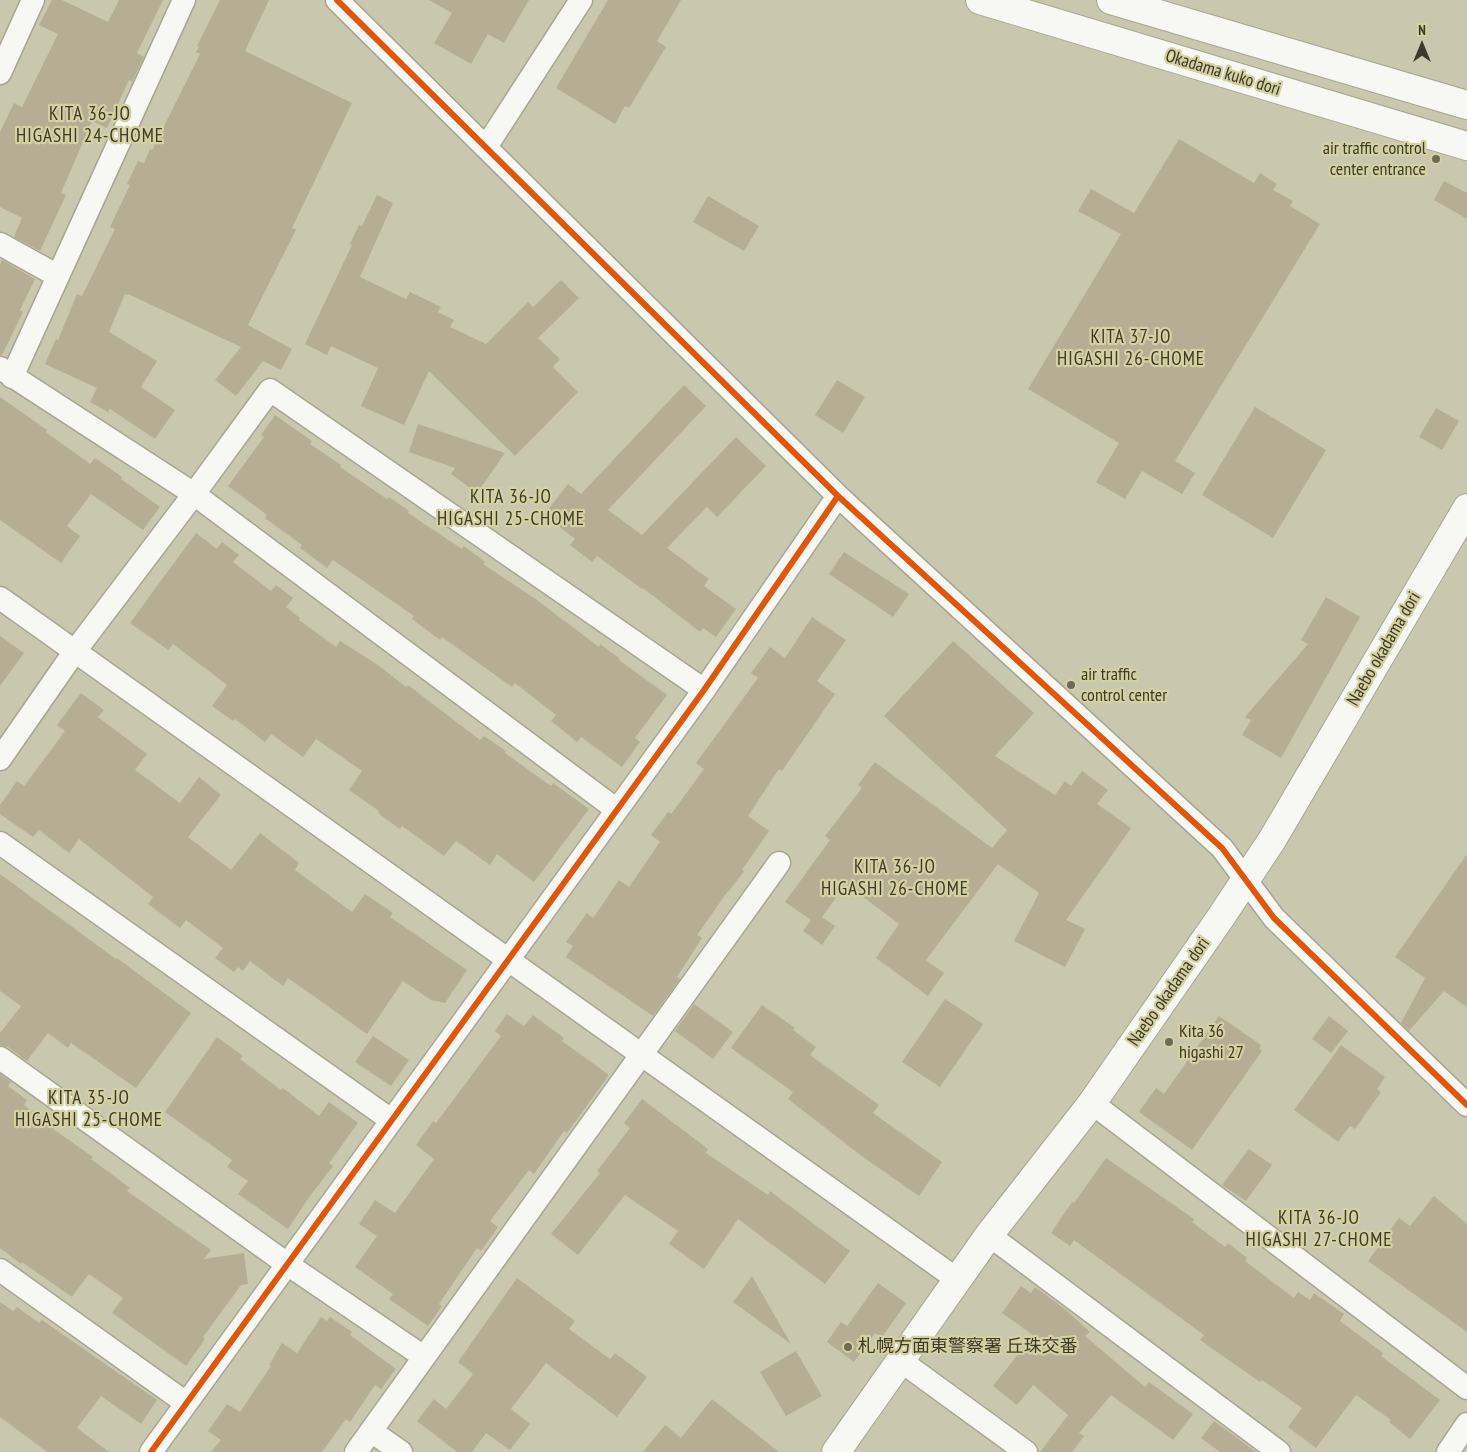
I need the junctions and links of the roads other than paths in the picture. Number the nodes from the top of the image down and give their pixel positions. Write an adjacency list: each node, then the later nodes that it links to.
1 (32, 0): 7 (street)
2 (184, 0): 12 (street)
3 (337, 0): 10 (street)
4 (581, 0): 10 (street)
5 (980, 0): 9 (main road, Okadama kuko dori)
6 (1111, 0): 8 (main road)
7 (0, 73)
8 (1467, 105)
9 (1467, 146)
10 (486, 147): 15 (street)
11 (0, 244): 12 (street)
12 (58, 276): 13 (street)
13 (6, 373): 14 (street)
14 (194, 494): 18 (street); 19 (street); 21 (street)
15 (838, 496): 19 (street); 24 (street)
16 (1467, 510): 24 (main road, Naebo okadama dori)
17 (0, 598): 18 (street)
18 (75, 651): 20 (street); 25 (street)
19 (704, 690): 21 (street)
20 (0, 759)
21 (617, 810): 25 (street)
22 (0, 843): 30 (street)
23 (779, 862): 26 (street)
24 (1246, 879): 28 (main road, Naebo okadama dori); 29 (street)
25 (507, 960): 26 (street); 30 (street)
26 (640, 1055): 34 (street); 35 (street)
27 (0, 1058): 32 (street)
28 (1092, 1103): 31 (main road, Naebo okadama dori); 37 (street)
29 (1467, 1105)
30 (391, 1120): 32 (street)
31 (989, 1235): 34 (main road, Naebo okadama dori); 41 (street)
32 (287, 1264): 35 (street); 38 (street)
33 (0, 1270): 38 (street)
34 (958, 1280): 36 (main road, Naebo okadama dori)
35 (424, 1357): 40 (street)
36 (901, 1360): 45 (main road, Naebo okadama dori); 46 (street)
37 (1467, 1388)
38 (186, 1403): 42 (street)
39 (1467, 1424): 47 (street)
40 (371, 1431): 43 (street); 44 (street)
41 (1265, 1448)
42 (151, 1452)
43 (356, 1452)
44 (401, 1452)
45 (836, 1452)
46 (1026, 1452)
47 (1448, 1452)

